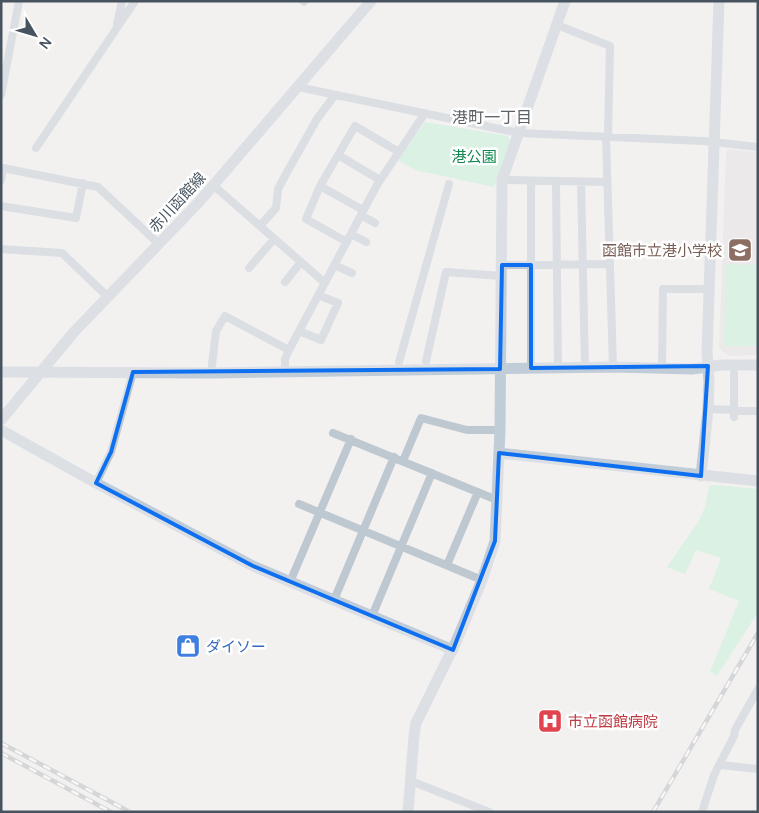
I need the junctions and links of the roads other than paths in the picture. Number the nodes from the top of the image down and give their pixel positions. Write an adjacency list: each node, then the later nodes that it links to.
1 (19, 1): 10 (street)
2 (122, 1): 8 (street)
3 (135, 1): 8 (street)
4 (371, 1): 9 (street, 赤川函館線)
5 (565, 1): 7 (street)
6 (719, 1): 15 (street)
7 (557, 25): 13 (street); 14 (street)
8 (116, 29): 17 (street)
9 (298, 87): 12 (street); 30 (street, 赤川函館線)
10 (1, 95)
11 (332, 99): 35 (street)
12 (425, 113): 13 (street); 18 (street)
13 (519, 133): 14 (street); 23 (street)
14 (607, 136): 15 (street); 27 (street)
15 (714, 142): 16 (street); 53 (street)
16 (758, 147)
17 (36, 148)
18 (399, 152): 19 (street); 22 (street)
19 (338, 155): 22 (street); 31 (street)
20 (2, 165): 21 (street); 28 (street)
21 (1, 180)
22 (380, 180): 33 (street)
23 (502, 180): 24 (street); 49 (street)
24 (530, 181): 25 (street); 47 (street)
25 (556, 181): 26 (street); 43 (street)
26 (581, 182): 27 (street); 44 (street)
27 (608, 182): 45 (street)
28 (83, 184): 32 (street); 40 (street)
29 (449, 184): 59 (street)
30 (213, 185): 35 (street); 40 (street, 赤川函館線)
31 (320, 186): 33 (street); 38 (street)
32 (1, 206)
33 (362, 213): 34 (street); 36 (street)
34 (374, 223)
35 (260, 226): 37 (street)
36 (351, 234): 38 (street); 39 (street)
37 (274, 239): 42 (street); 48 (street)
38 (347, 242): 46 (street)
39 (366, 242)
40 (159, 244): 55 (street, 赤川函館線)
41 (1, 249): 55 (street)
42 (301, 262): 51 (street); 52 (street)
43 (557, 264): 44 (street); 47 (street); 63 (street)
44 (584, 264): 45 (street); 64 (street)
45 (610, 264): 65 (street)
46 (334, 265): 50 (street); 52 (street)
47 (531, 265): 49 (street); 62 (street)
48 (249, 268)
49 (502, 270): 58 (street); 67 (street)
50 (352, 273)
51 (285, 282)
52 (325, 283): 54 (street)
53 (710, 290): 61 (street); 66 (street)
54 (318, 295): 56 (street); 56 (street)
55 (108, 297): 70 (street, 赤川函館線)
56 (299, 330): 57 (street)
57 (289, 350): 68 (street); 72 (street)
58 (426, 361)
59 (399, 362)
60 (758, 365): 61 (street)
61 (708, 366): 66 (street); 74 (street)
62 (531, 368): 63 (street); 67 (street)
63 (558, 368): 64 (street)
64 (585, 368): 65 (street)
65 (613, 368): 66 (street)
66 (662, 368)
67 (500, 369): 68 (street); 79 (street)
68 (285, 371): 72 (street)
69 (1, 372): 70 (street)
70 (42, 372): 71 (street); 75 (street, 赤川函館線)
71 (133, 372): 72 (street); 89 (street)
72 (211, 373)
73 (734, 373): 77 (street)
74 (708, 409): 77 (street); 87 (street)
75 (5, 411): 78 (street, 赤川函館線)
76 (758, 411): 77 (street)
77 (734, 414)
78 (1, 420)
79 (500, 430): 83 (street); 85 (street)
80 (3, 433): 89 (street)
81 (333, 433): 82 (street)
82 (351, 440): 84 (street); 93 (street)
83 (499, 453): 87 (street); 91 (street)
84 (394, 457): 85 (street); 94 (street)
85 (403, 461): 86 (street)
86 (432, 473): 90 (street); 95 (street)
87 (700, 476): 88 (street)
88 (758, 481)
89 (96, 484): 98 (street)
90 (478, 492): 91 (street); 96 (street)
91 (497, 500): 97 (street)
92 (299, 504): 93 (street)
93 (318, 512): 94 (street); 98 (street)
94 (363, 531): 95 (street); 99 (street)
95 (401, 546): 96 (street); 100 (street)
96 (447, 565): 97 (street)
97 (482, 580): 101 (street)
98 (290, 582): 99 (street)
99 (334, 600): 100 (street)
100 (372, 616): 101 (street)
101 (453, 650): 107 (street)
102 (758, 689): 103 (street)
103 (748, 706): 104 (street); 105 (street)
104 (758, 708)
105 (720, 764): 106 (street); 110 (street)
106 (758, 769)
107 (411, 781): 108 (street); 109 (street)
108 (408, 812)
109 (489, 812)
110 (702, 812)

